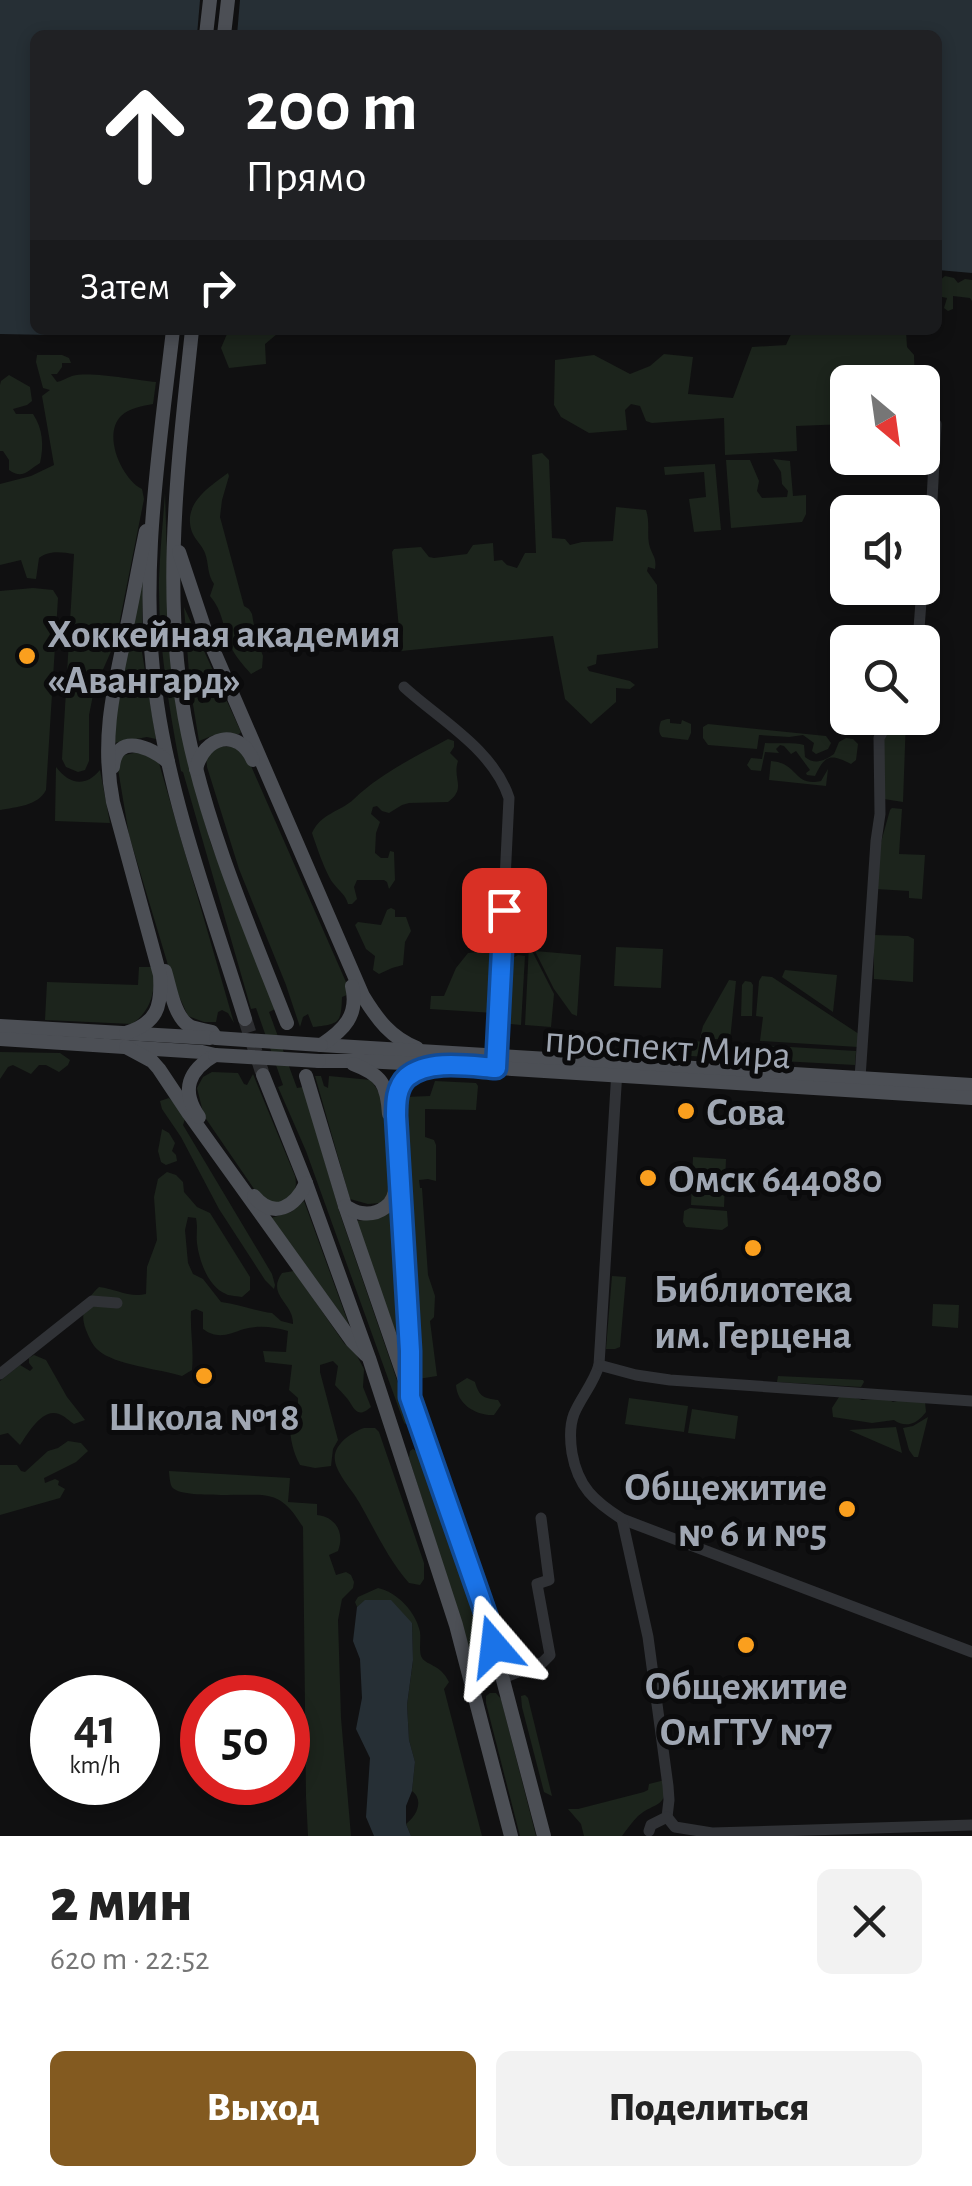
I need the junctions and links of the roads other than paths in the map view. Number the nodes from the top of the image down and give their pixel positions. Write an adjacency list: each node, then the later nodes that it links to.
1 (210, 0): 3 (main road)
2 (228, 0): 4 (main road)
3 (207, 30)
4 (225, 30)
5 (172, 335): 7 (main road)
6 (191, 335): 8 (main road)
7 (156, 486): 11 (main road); 18 (main road)
8 (173, 534): 12 (main road); 21 (main road)
9 (404, 687): 23 (street)
10 (881, 735): 27 (street)
11 (169, 763): 13 (main road); 16 (main road)
12 (196, 770): 14 (main road); 19 (main road)
13 (245, 1019)
14 (286, 1023)
15 (0, 1026): 18 (main road, проспект Мира)
16 (216, 1038): 18 (main road, проспект Мира); 19 (main road, проспект Мира, bridge)
17 (0, 1039): 18 (main road, проспект Мира)
18 (126, 1040): 20 (main road, проспект Мира); 33 (main road)
19 (320, 1053): 20 (main road, проспект Мира, bridge); 21 (main road, проспект Мира); 22 (main road, проспект Мира)
20 (215, 1055): 30 (main road)
21 (443, 1059): 22 (main road, проспект Мира); 23 (main road, проспект Мира); 36 (main road)
22 (350, 1062): 31 (main road)
23 (496, 1062): 24 (main road, проспект Мира)
24 (617, 1069): 27 (main road, проспект Мира); 29 (main road, проспект Мира); 34 (street)
25 (263, 1075): 30 (main road)
26 (306, 1076): 31 (main road)
27 (860, 1078): 28 (main road, проспект Мира)
28 (972, 1085)
29 (972, 1098)
30 (306, 1183): 33 (main road)
31 (345, 1206): 36 (main road)
32 (118, 1303): 35 (street)
33 (369, 1358): 45 (main road)
34 (599, 1366): 37 (street); 39 (street)
35 (0, 1374)
36 (410, 1397): 41 (main road)
37 (972, 1401)
38 (541, 1518): 41 (street)
39 (622, 1519): 40 (street); 42 (street)
40 (972, 1652)
41 (503, 1678): 46 (main road)
42 (667, 1817): 43 (street); 44 (street)
43 (972, 1825)
44 (649, 1832)
45 (511, 1836)
46 (544, 1836)

